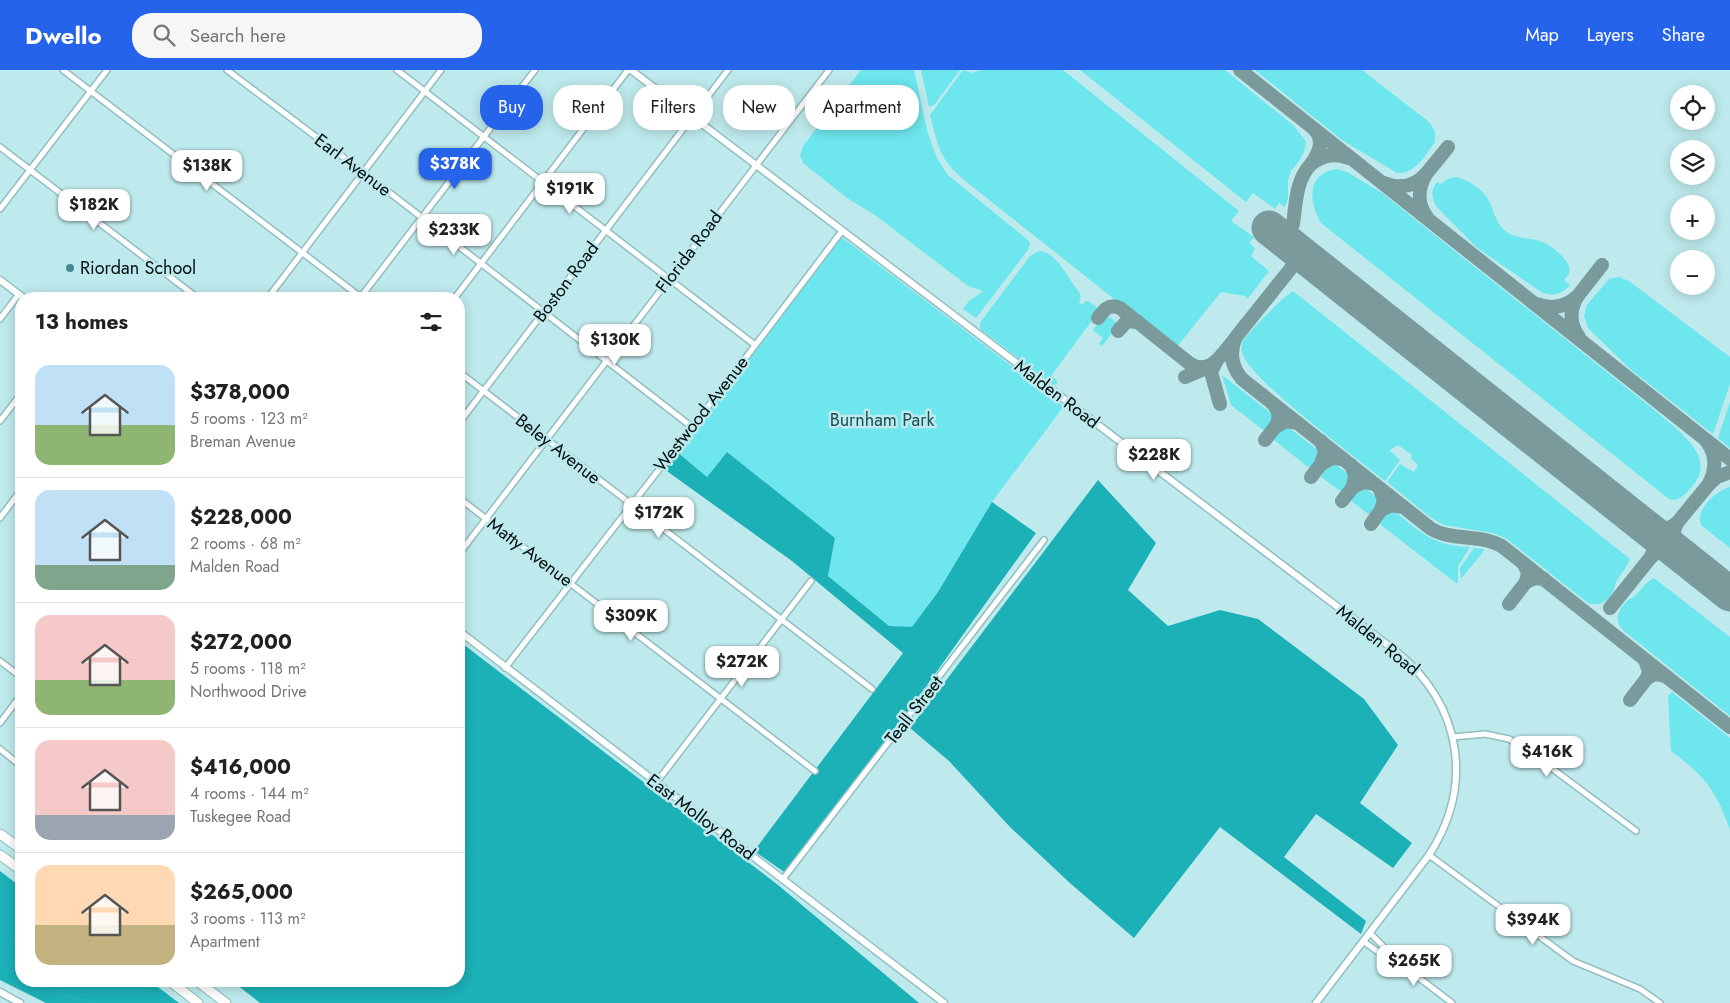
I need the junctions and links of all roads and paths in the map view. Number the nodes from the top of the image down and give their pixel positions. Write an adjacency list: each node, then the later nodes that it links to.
1 (63, 70): 12 (street)
2 (107, 70): 12 (street)
3 (228, 70): 20 (street, Earl Avenue)
4 (397, 70): 13 (street)
5 (441, 70): 13 (street)
6 (535, 70): 16 (street)
7 (630, 70): 10 (street, Malden Road); 21 (street)
8 (728, 70): 11 (street, Boston Road)
9 (829, 70): 18 (street, Florida Road)
10 (650, 85)
11 (713, 90)
12 (91, 91): 19 (street); 26 (street)
13 (425, 91): 16 (street); 20 (street)
14 (682, 130): 24 (street, Boston Road)
15 (709, 130): 18 (street, Malden Road)
16 (483, 136): 21 (street); 23 (street)
17 (0, 146): 19 (street)
18 (755, 166): 25 (street, Malden Road); 28 (street, Florida Road)
19 (31, 170): 22 (street); 31 (street)
20 (363, 172): 23 (street, Earl Avenue); 26 (street)
21 (543, 182): 24 (street); 27 (street)
22 (0, 209)
23 (422, 218): 27 (street, Earl Avenue); 34 (street)
24 (605, 230): 28 (street); 37 (street, Boston Road)
25 (842, 231): 39 (street, Westwood Avenue); 66 (street, Malden Road)
26 (302, 252): 32 (street); 33 (street)
27 (481, 263): 35 (street); 37 (street, Earl Avenue)
28 (669, 279): 39 (street); 40 (street, Florida Road)
29 (0, 280): 30 (street)
30 (16, 292)
31 (190, 292)
32 (272, 292)
33 (354, 292)
34 (366, 292)
35 (459, 292)
36 (15, 304): 38 (street)
37 (543, 312): 40 (street, Earl Avenue); 42 (street, Boston Road)
38 (0, 319)
39 (755, 344): 46 (street, Westwood Avenue)
40 (606, 361): 46 (street, Earl Avenue); 47 (street, Florida Road)
41 (465, 377): 42 (street, Beley Avenue)
42 (483, 391): 44 (street, Boston Road); 47 (street, Beley Avenue)
43 (15, 402): 45 (street)
44 (465, 415)
45 (0, 421)
46 (692, 427): 50 (street, Westwood Avenue)
47 (546, 440): 50 (street, Beley Avenue); 52 (street, Florida Road)
48 (15, 498): 51 (street)
49 (465, 503): 52 (street, Matty Avenue)
50 (631, 505): 56 (street, Westwood Avenue); 57 (street, Beley Avenue)
51 (0, 518)
52 (486, 519): 54 (street, Florida Road); 56 (street, Matty Avenue)
53 (1044, 540): 77 (street, Teall Street)
54 (465, 546)
55 (811, 581): 57 (street)
56 (571, 583): 60 (street, Westwood Avenue); 63 (street, Matty Avenue)
57 (781, 620): 62 (street, Beley Avenue); 63 (street)
58 (465, 636): 60 (street, East Molloy Road)
59 (0, 662): 61 (street)
60 (505, 668): 70 (street, East Molloy Road)
61 (15, 673)
62 (872, 689)
63 (721, 698): 69 (street, Matty Avenue); 70 (street)
64 (15, 704): 65 (street)
65 (1, 721)
66 (1453, 737): 71 (street); 75 (street, Malden Road)
67 (0, 749): 68 (street)
68 (15, 761)
69 (816, 771)
70 (656, 782): 77 (street, East Molloy Road)
71 (1636, 831)
72 (0, 834): 73 (highway)
73 (15, 845)
74 (0, 855): 76 (highway)
75 (1429, 855): 78 (street, Malden Road); 90 (street)
76 (15, 866)
77 (783, 879): 87 (street, East Molloy Road)
78 (1370, 933): 79 (street, Malden Road); 80 (street)
79 (1363, 941): 80 (street); 88 (street, Malden Road)
80 (1389, 955): 89 (street)
81 (178, 987): 85 (highway)
82 (205, 987): 86 (highway)
83 (0, 992): 84 (street)
84 (20, 1003)
85 (198, 1003)
86 (226, 1003)
87 (944, 1003)
88 (1316, 1003)
89 (1452, 1003)
90 (1660, 1003)

